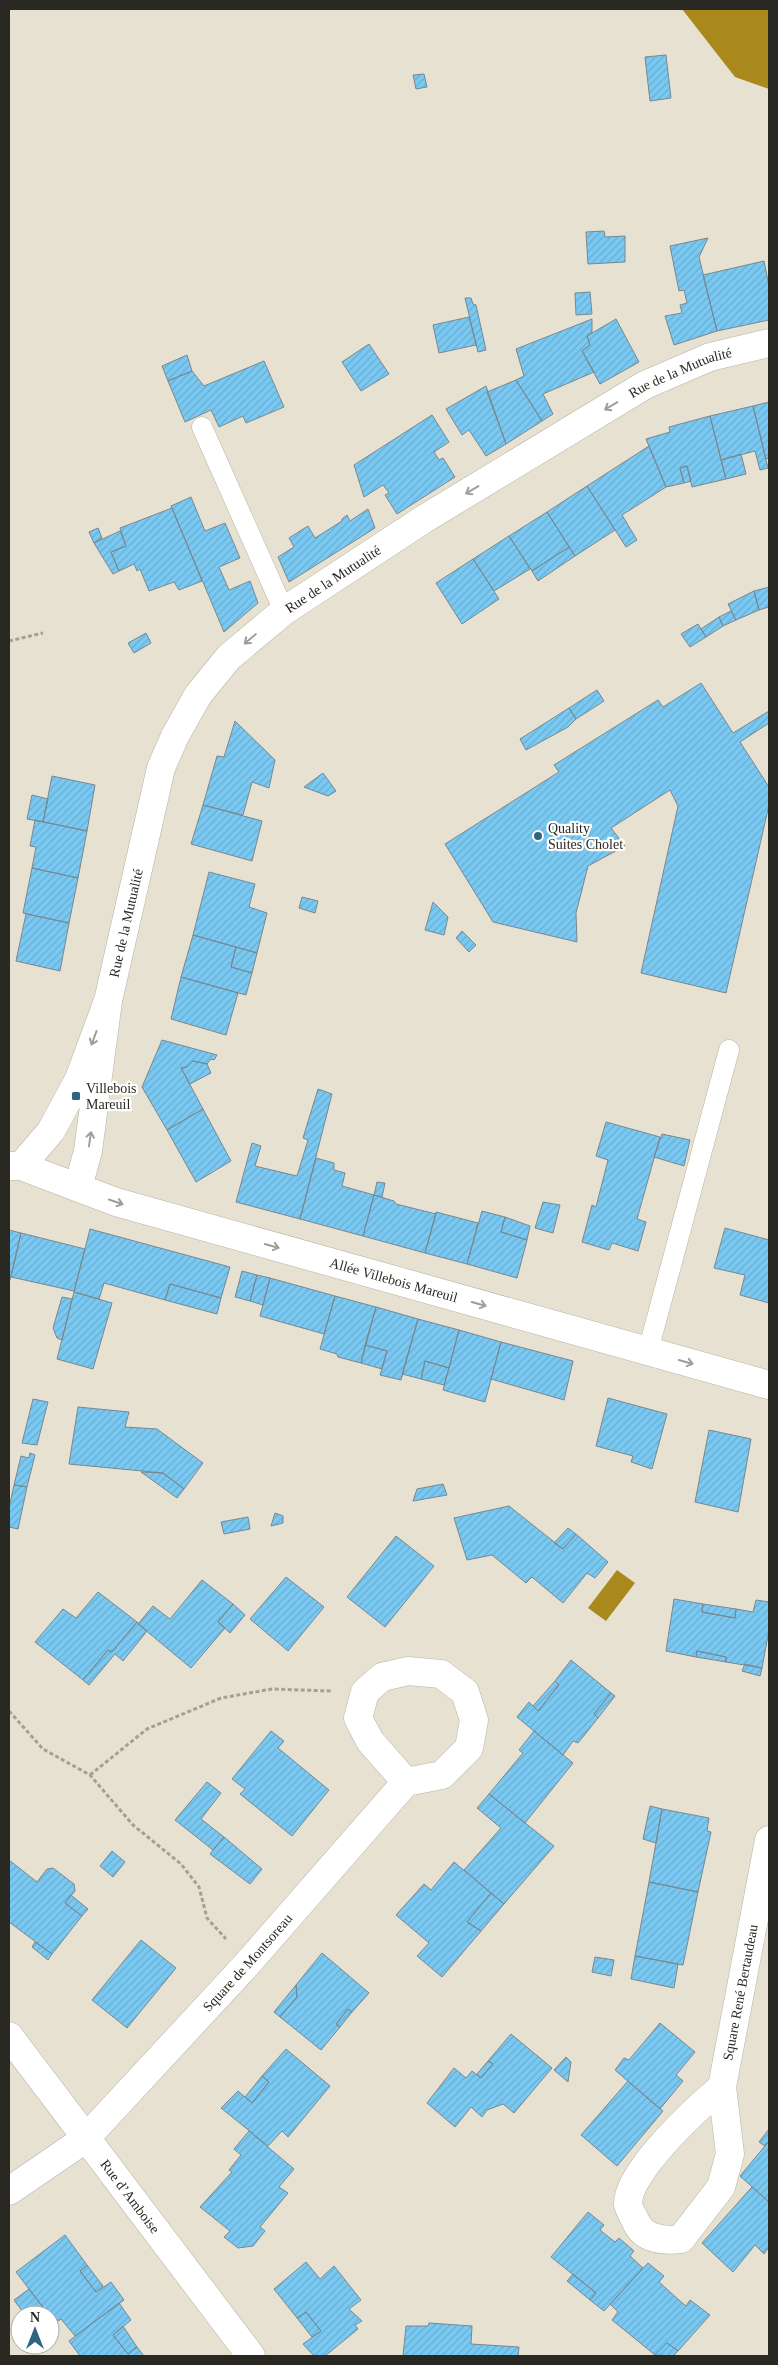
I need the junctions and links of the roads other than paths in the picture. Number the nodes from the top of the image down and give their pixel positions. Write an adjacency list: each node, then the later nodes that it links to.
1 (769, 343): 3 (street, Rue de la Mutualité, one-way to 3)
2 (202, 427): 3 (lane)
3 (284, 611): 4 (street, Rue de la Mutualité, one-way to 4)
4 (108, 1001): 6 (street, Rue de la Mutualité, one-way to 6); 7 (street, Rue de la Mutualité, one-way to 4)
5 (729, 1050): 8 (lane)
6 (15, 1166): 7 (street, Allée Villebois Mareuil)
7 (78, 1187): 8 (street, Allée Villebois Mareuil, one-way to 8)
8 (648, 1351): 9 (street, Allée Villebois Mareuil, one-way to 9)
9 (769, 1385)
10 (406, 1782): 10 (street); 14 (street, Square de Montsoreau)
11 (769, 1840): 13 (street, Square René Bertaudeau)
12 (9, 2036): 14 (street, Rue d’Amboise)
13 (722, 2087): 13 (street, Square René Bertaudeau)
14 (85, 2139): 15 (street, Square de Montsoreau); 16 (street, Rue d’Amboise)
15 (9, 2191)
16 (251, 2356)

